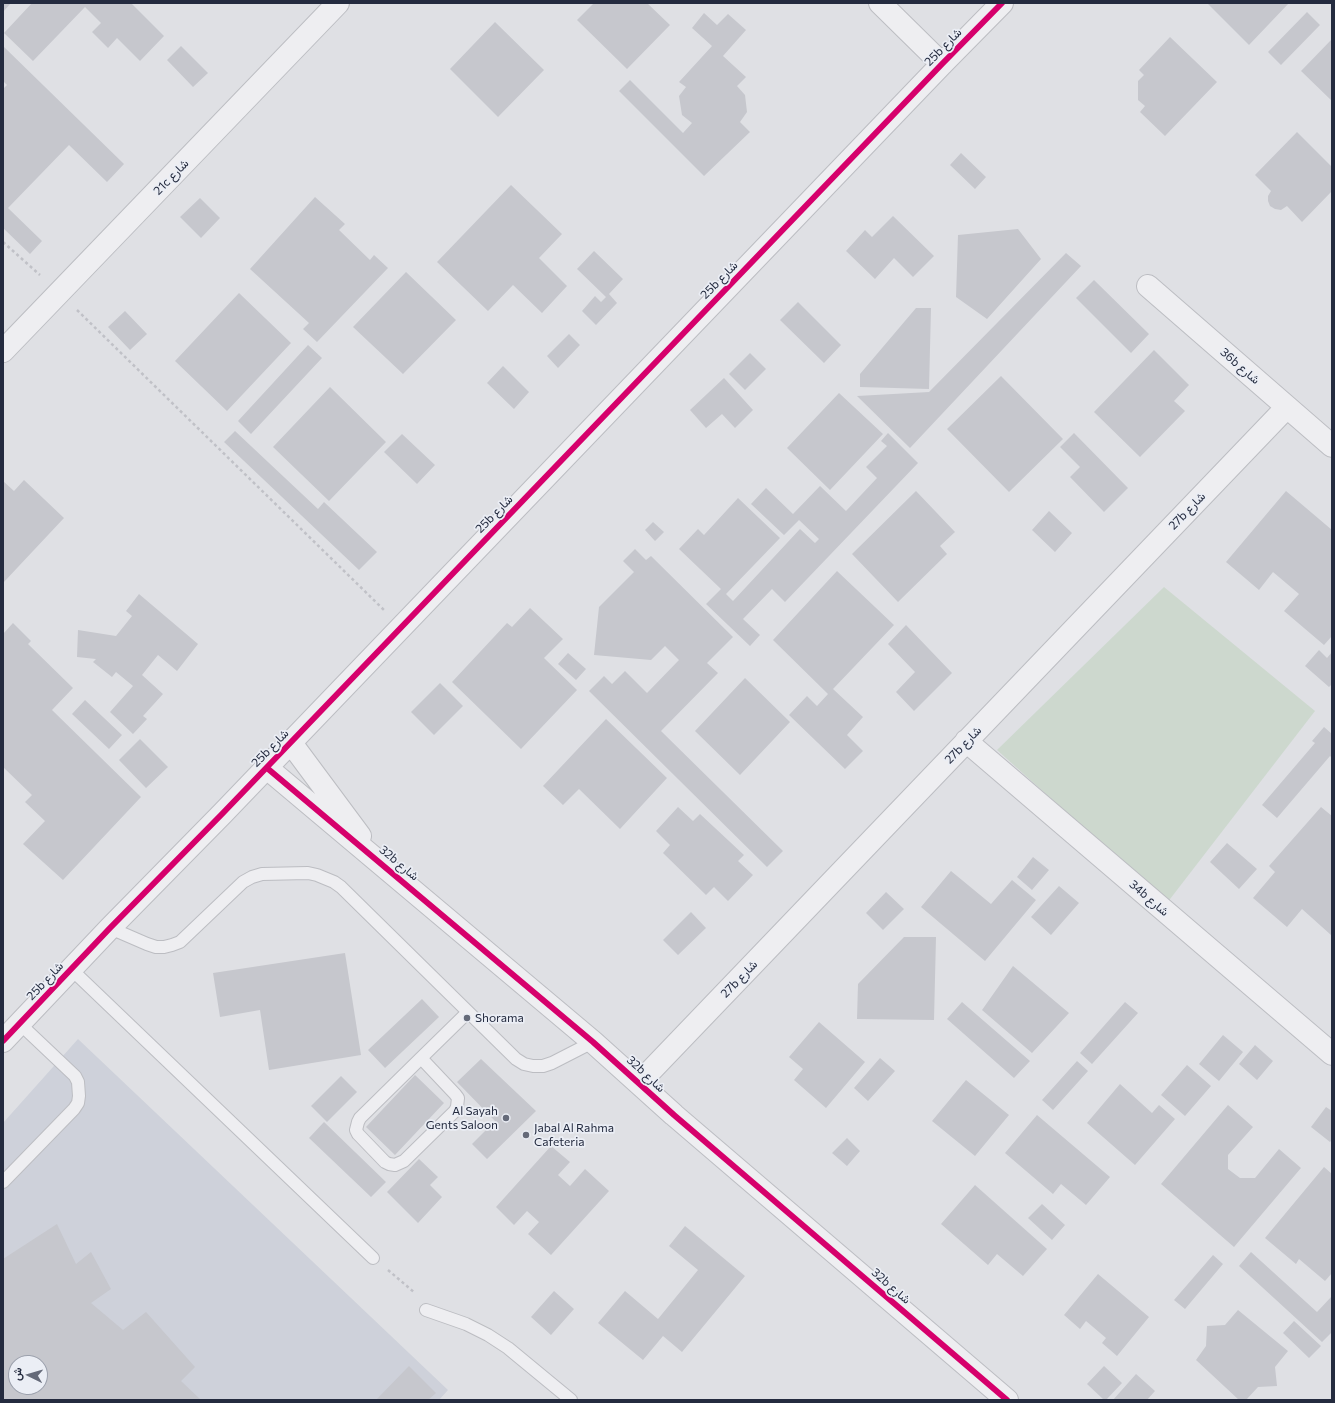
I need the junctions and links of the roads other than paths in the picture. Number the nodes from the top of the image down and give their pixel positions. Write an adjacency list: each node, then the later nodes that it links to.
1 (338, 3): 6 (street, 21c شارع)
2 (880, 3): 4 (street)
3 (1002, 3): 4 (street, 25b شارع)
4 (942, 64): 9 (street, 25b شارع)
5 (1148, 286): 7 (street, 36b شارع)
6 (3, 351)
7 (1287, 407): 8 (street, 36b شارع); 10 (street, 27b شارع)
8 (1332, 446)
9 (291, 742): 11 (street, 25b شارع); 12 (street, 32b شارع)
10 (966, 742): 19 (street, 34b شارع); 21 (street, 27b شارع)
11 (267, 768): 12 (street, 32b شارع); 13 (street, 25b شارع)
12 (374, 857): 18 (street, 32b شارع)
13 (110, 928): 14 (street, 25b شارع); 15 (lane)
14 (71, 969): 16 (street, 25b شارع); 23 (lane)
15 (468, 1012): 18 (lane); 20 (lane)
16 (19, 1023): 17 (street, 25b شارع); 22 (lane)
17 (3, 1041)
18 (593, 1042): 21 (street, 32b شارع)
19 (1332, 1054)
20 (421, 1058): 20 (lane)
21 (639, 1083): 26 (street, 32b شارع)
22 (3, 1182)
23 (374, 1258)
24 (426, 1310): 25 (lane)
25 (571, 1400)
26 (1007, 1400)

